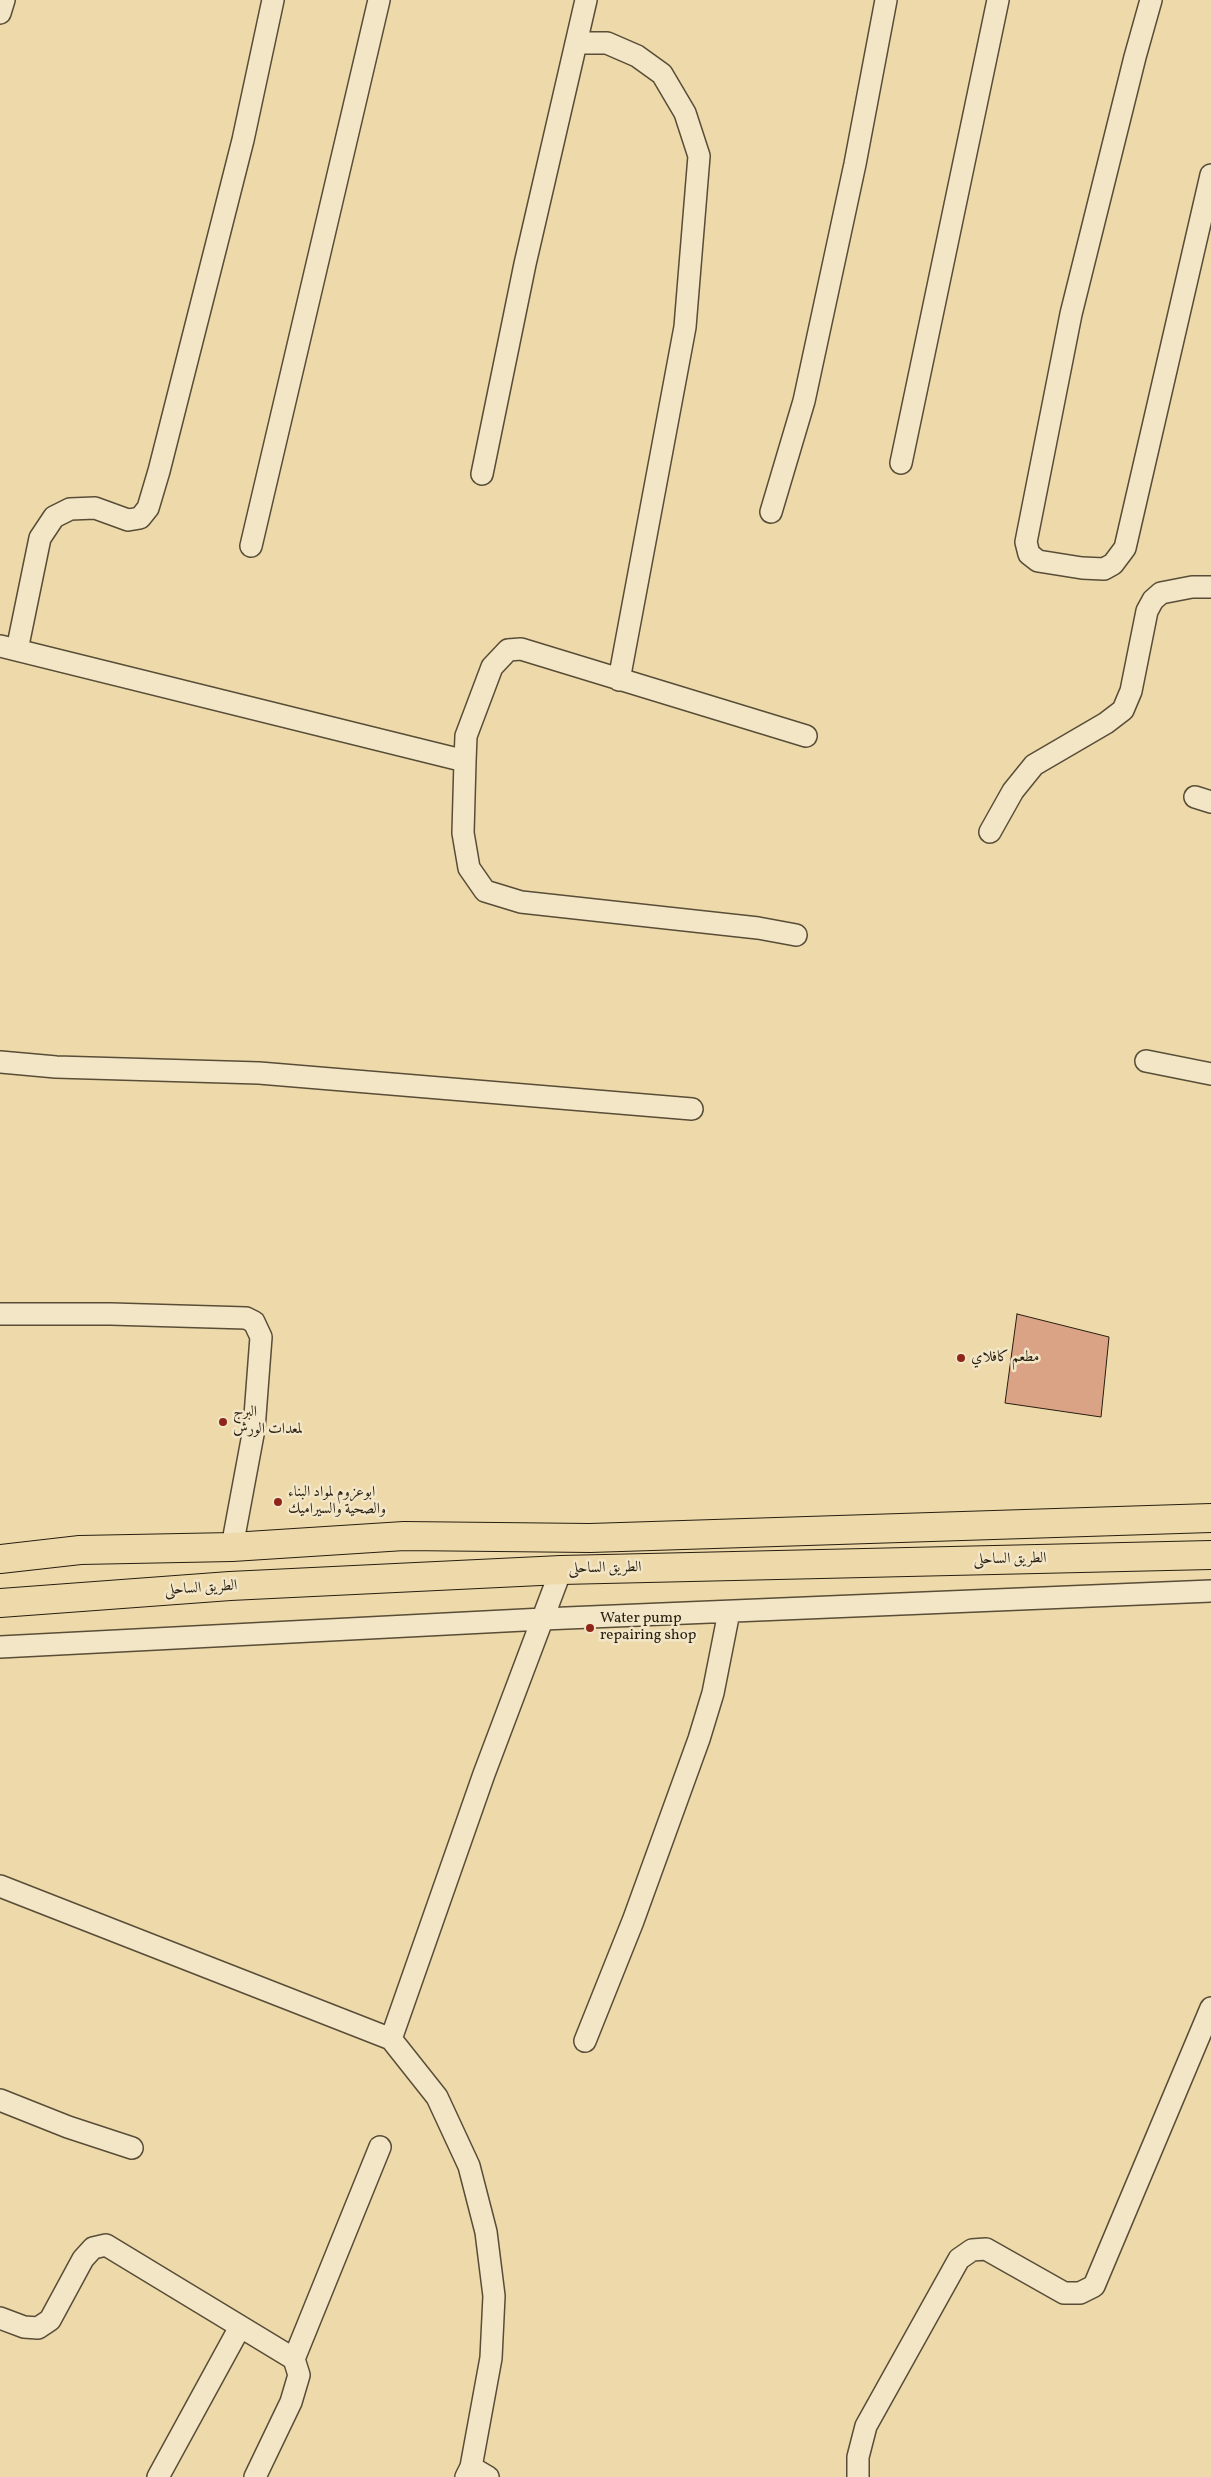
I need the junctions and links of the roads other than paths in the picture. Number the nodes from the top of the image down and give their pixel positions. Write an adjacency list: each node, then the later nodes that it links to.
1 (4, 0): 8 (street)
2 (273, 0): 16 (street)
3 (379, 0): 14 (street)
4 (586, 0): 9 (street)
5 (886, 0): 13 (street)
6 (998, 0): 11 (street)
7 (1151, 0): 10 (street)
8 (0, 13)
9 (576, 43): 12 (street); 17 (street)
10 (1211, 175)
11 (901, 463)
12 (482, 474)
13 (772, 512)
14 (252, 546)
15 (1211, 587): 20 (street)
16 (8, 648): 19 (street)
17 (619, 680): 18 (street); 19 (street)
18 (806, 736)
19 (465, 761): 21 (street)
20 (990, 832)
21 (796, 935)
22 (1146, 1061): 24 (street)
23 (0, 1062): 25 (street)
24 (1211, 1074)
25 (692, 1109)
26 (0, 1314): 28 (street)
27 (1211, 1518): 28 (highway, الطريق الساحلى)
28 (232, 1547): 30 (highway, الطريق الساحلى)
29 (1211, 1555): 31 (highway, الطريق الساحلى)
30 (0, 1559)
31 (561, 1570): 33 (highway, الطريق الساحلى); 35 (street)
32 (1211, 1591): 34 (street)
33 (0, 1604)
34 (729, 1612): 35 (street); 40 (street)
35 (543, 1619): 36 (street); 39 (street)
36 (0, 1647)
37 (0, 1886): 39 (street)
38 (1211, 2008): 50 (street)
39 (391, 2039): 47 (street)
40 (586, 2041)
41 (0, 2100): 43 (street)
42 (380, 2147): 46 (street)
43 (132, 2148)
44 (0, 2318): 45 (street)
45 (240, 2327): 46 (street); 48 (street)
46 (294, 2359): 49 (street)
47 (475, 2474)
48 (158, 2477)
49 (255, 2477)
50 (858, 2477)

